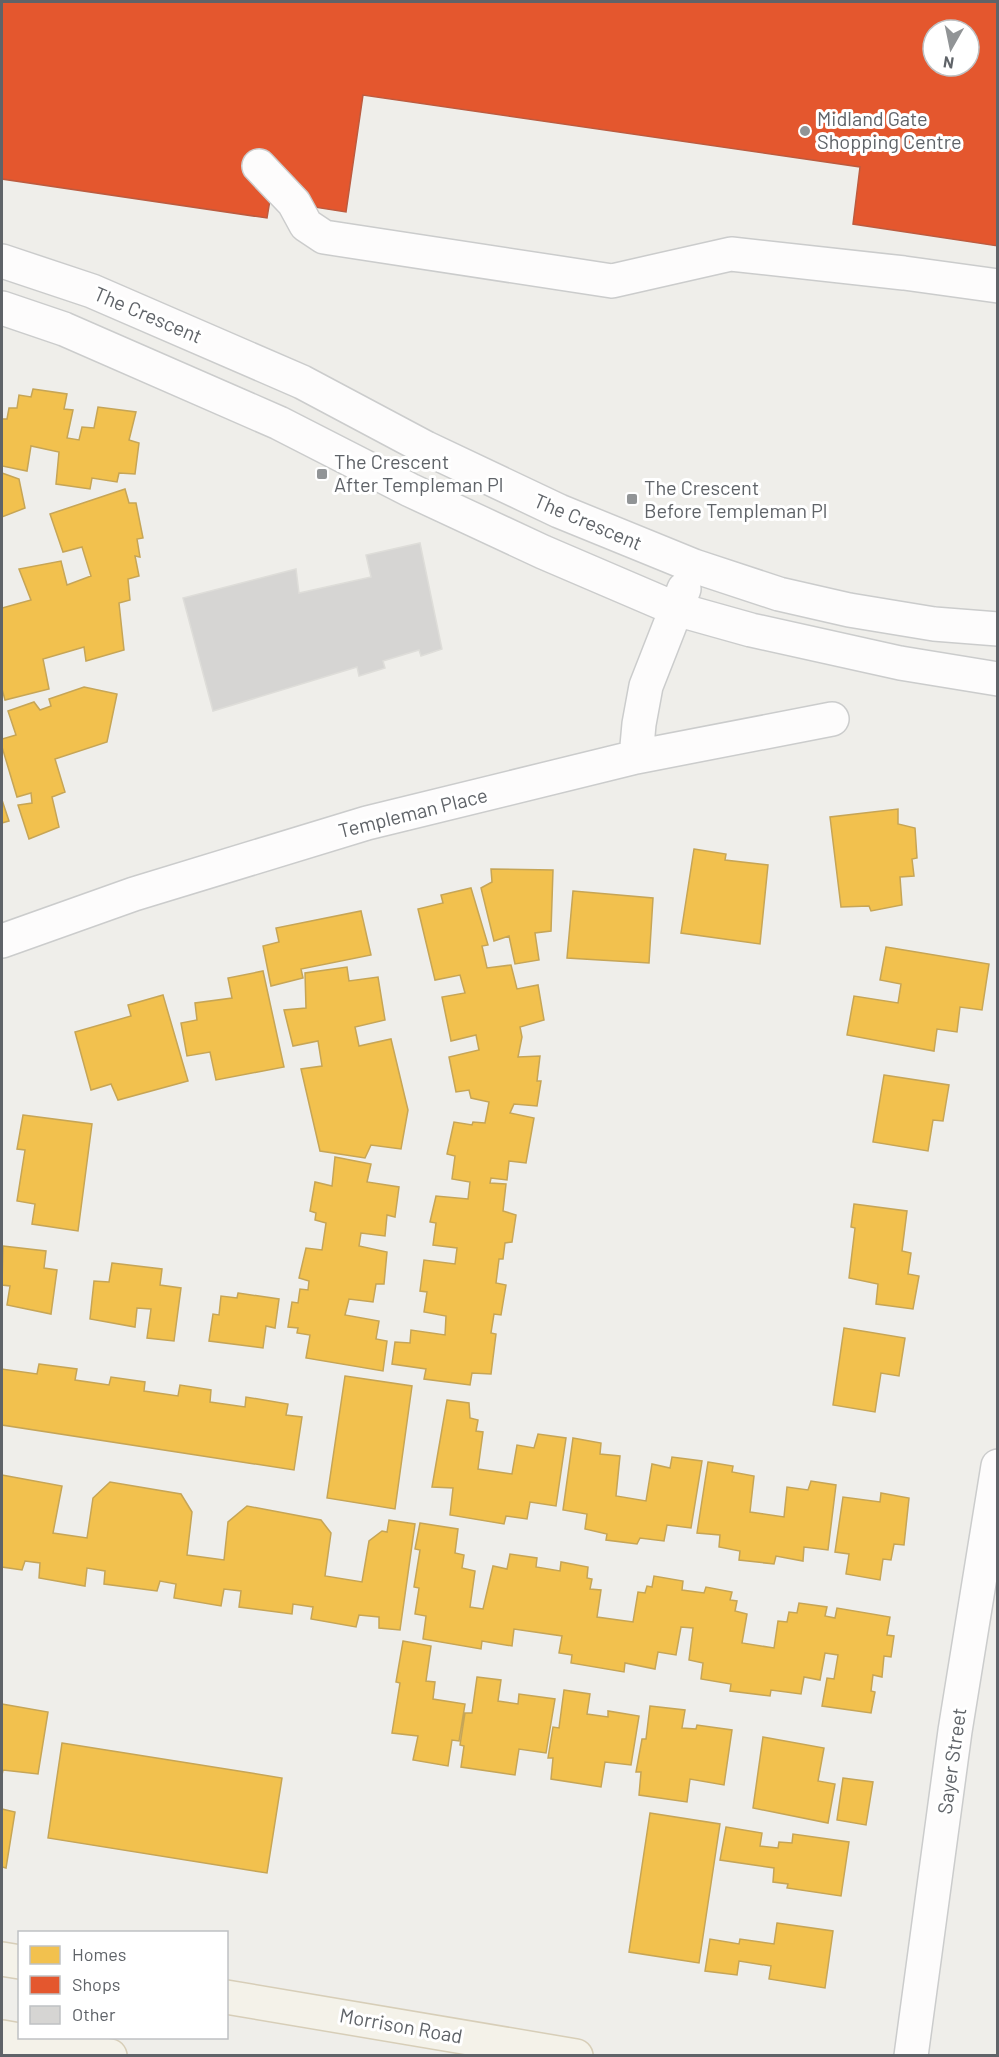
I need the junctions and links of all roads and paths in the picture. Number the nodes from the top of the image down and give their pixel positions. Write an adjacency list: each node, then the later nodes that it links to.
1 (259, 166): 3 (street)
2 (2, 261): 5 (street, The Crescent)
3 (998, 286)
4 (2, 308): 6 (street)
5 (694, 566): 6 (street); 7 (street, The Crescent)
6 (676, 609): 8 (street); 10 (street)
7 (998, 629)
8 (998, 679)
9 (832, 719): 10 (street, Templeman Place)
10 (636, 758): 11 (street, Templeman Place)
11 (2, 942)
12 (998, 1466): 19 (street, Sayer Street)
13 (2, 1959): 14 (main road)
14 (18, 1962)
15 (228, 1997): 18 (main road, Morrison Road)
16 (2, 2037): 17 (main road)
17 (110, 2055)
18 (576, 2055)
19 (911, 2055)

